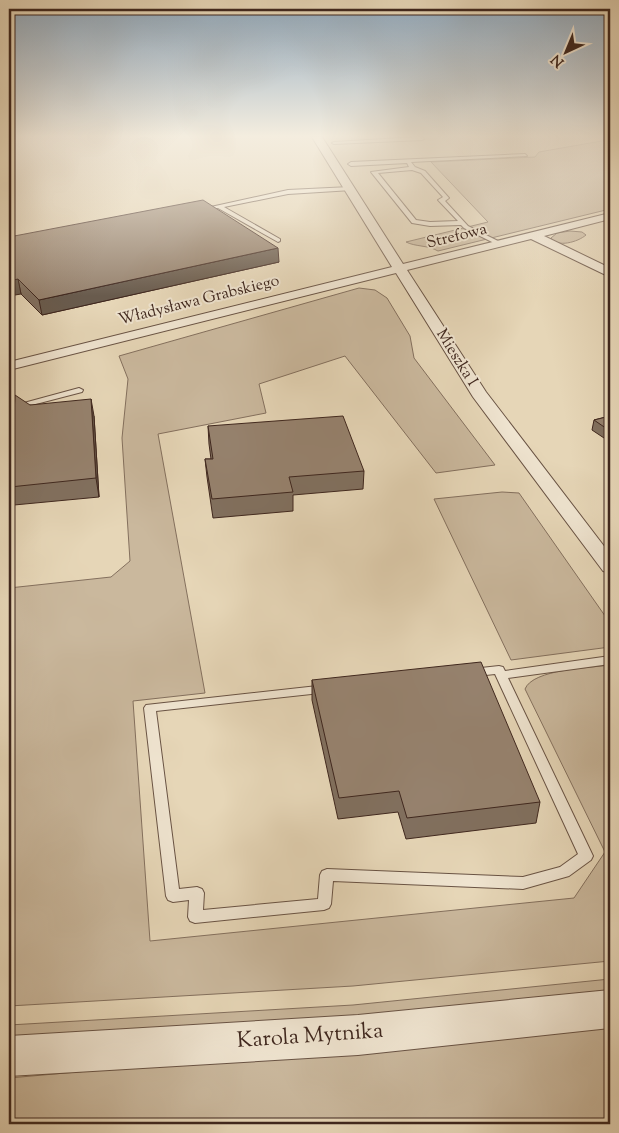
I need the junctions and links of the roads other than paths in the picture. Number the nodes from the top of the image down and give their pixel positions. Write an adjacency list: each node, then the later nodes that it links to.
1 (350, 190): 4 (lane); 11 (street, Mieszka I)
2 (388, 190): 7 (lane)
3 (439, 190): 7 (lane)
4 (219, 206): 5 (lane); 9 (lane)
5 (190, 212)
6 (610, 216): 8 (street, Strefowa)
7 (462, 223): 10 (lane)
8 (532, 235): 10 (street, Strefowa); 12 (street)
9 (278, 240)
10 (498, 243): 11 (street, Strefowa)
11 (398, 269): 13 (street, Władysława Grabskiego); 16 (street, Mieszka I)
12 (610, 272)
13 (11, 363)
14 (79, 390): 15 (lane)
15 (9, 409)
16 (610, 567)
17 (610, 660): 18 (lane)
18 (502, 675): 18 (lane)
19 (610, 1009): 20 (street, Karola Mytnika)
20 (9, 1056)

